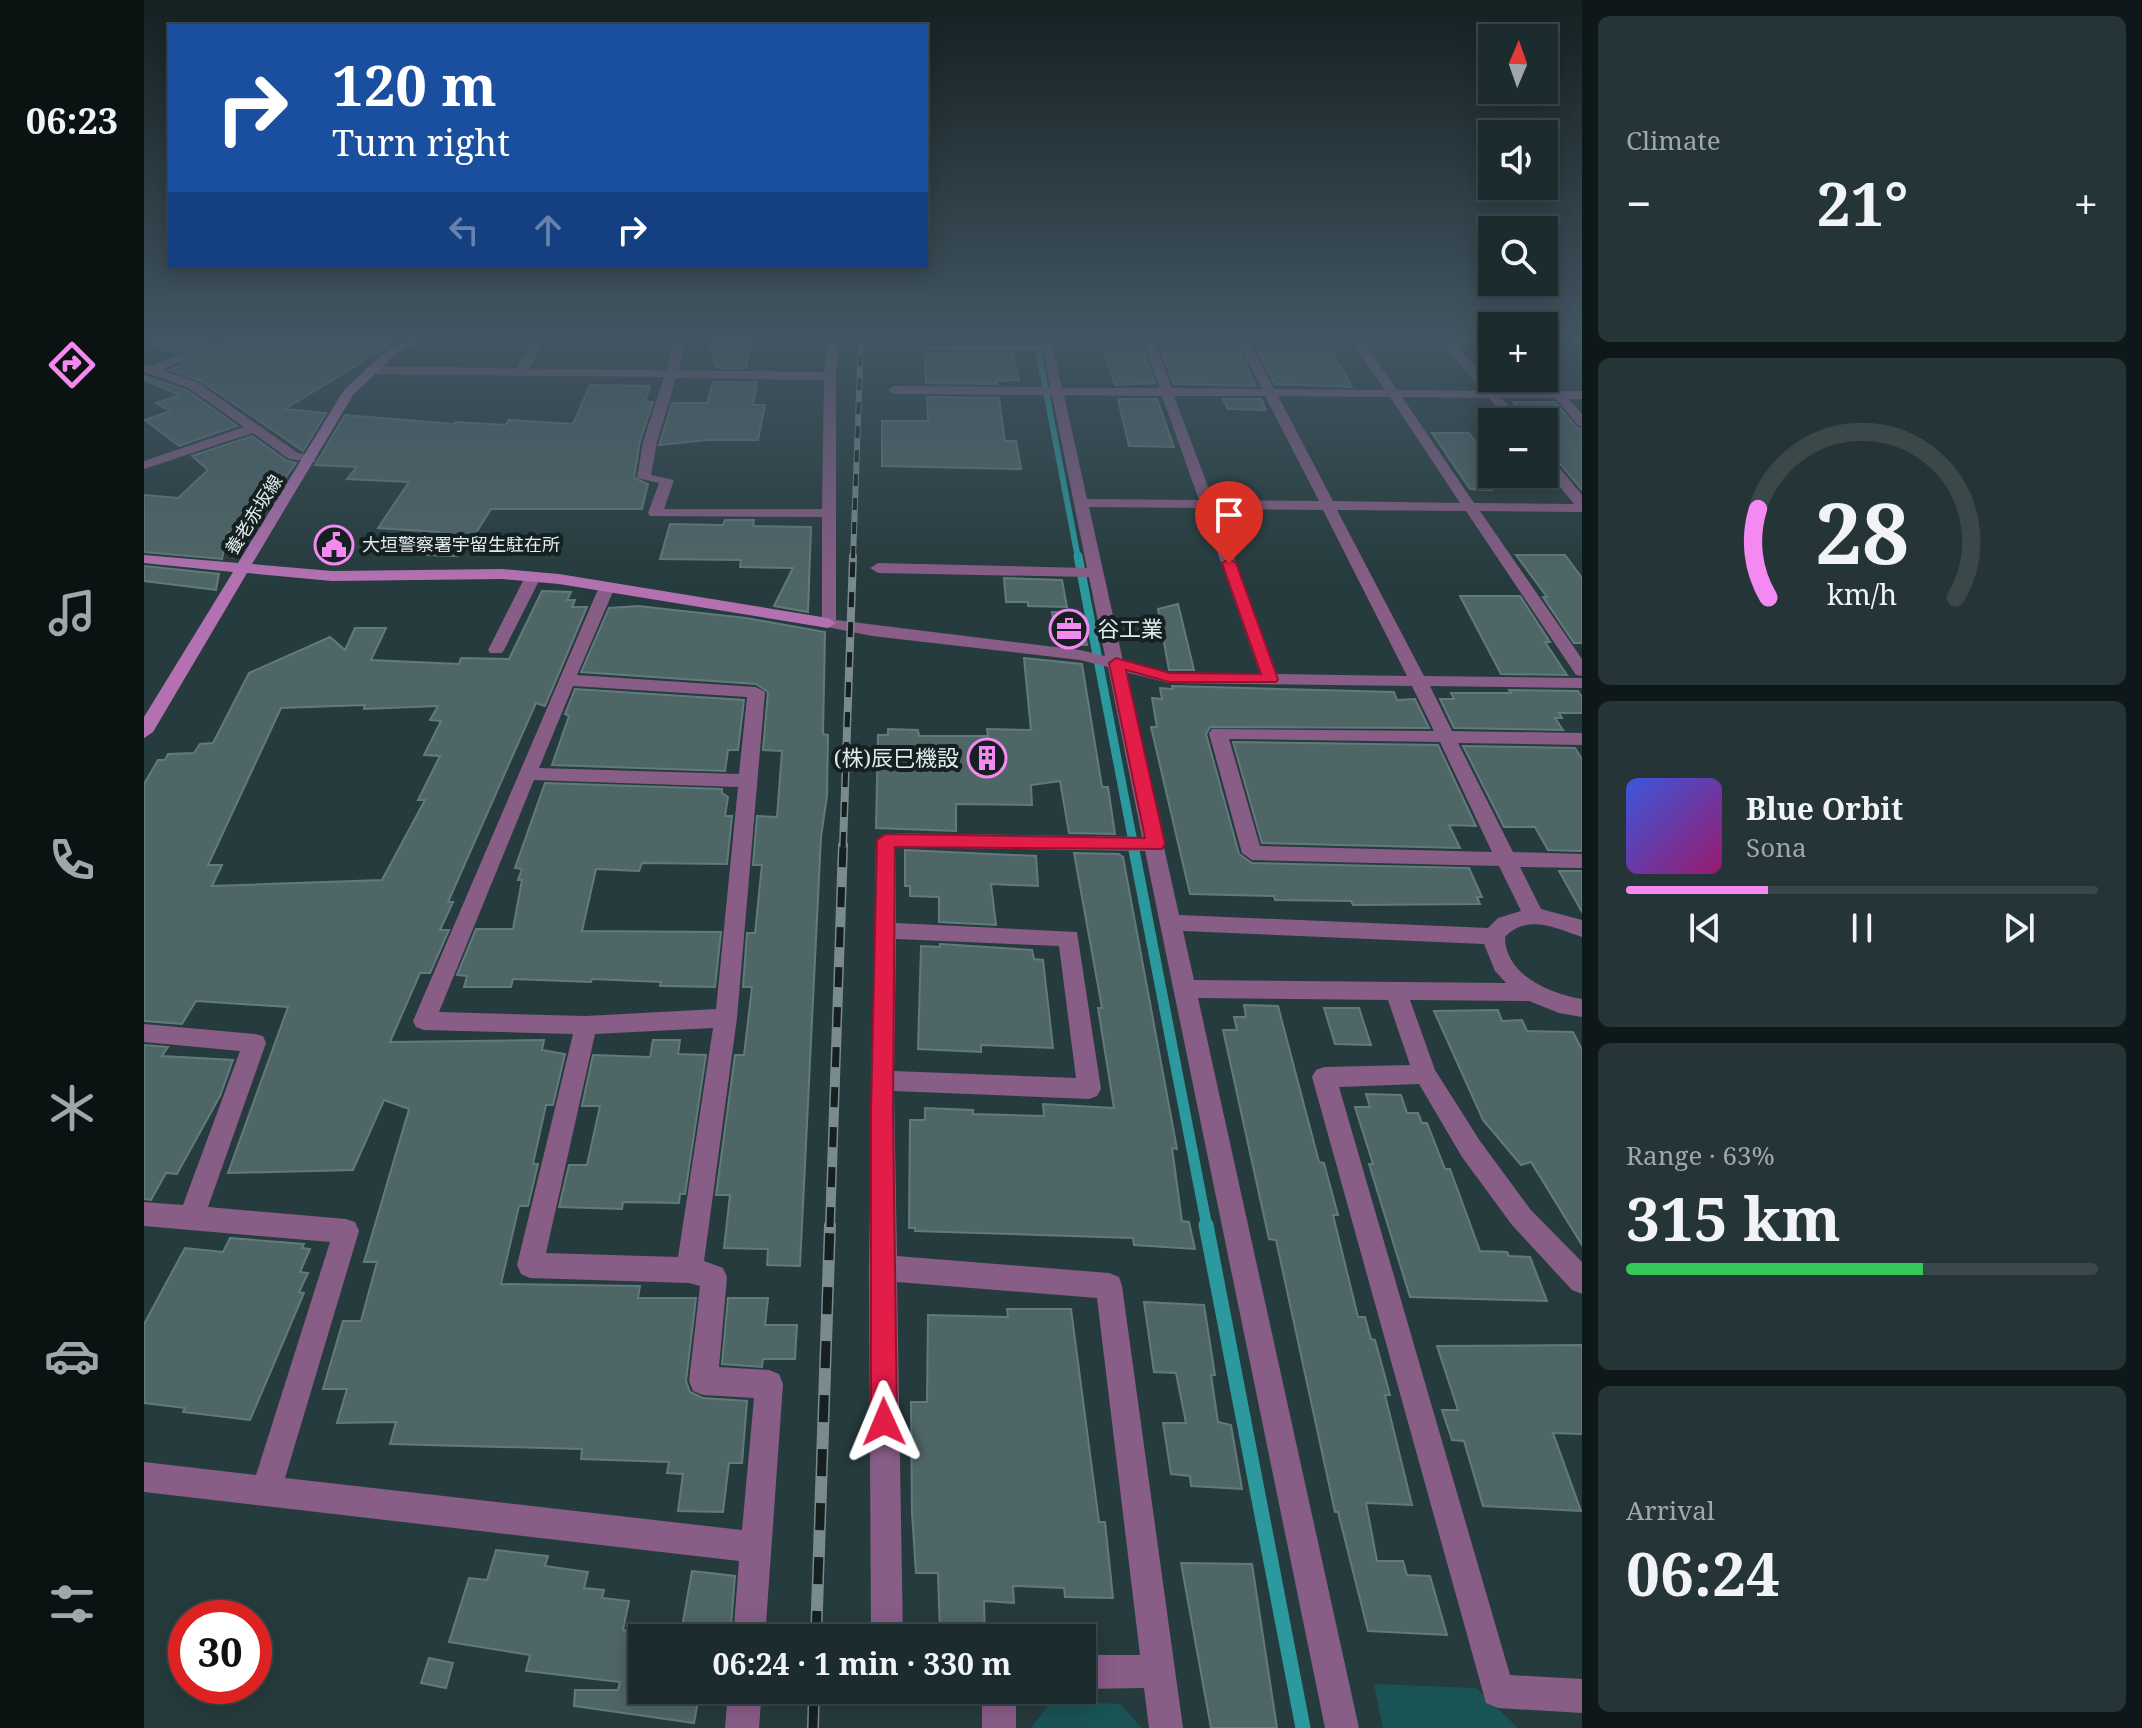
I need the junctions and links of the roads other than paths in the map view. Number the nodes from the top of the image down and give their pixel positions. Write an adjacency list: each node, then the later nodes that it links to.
1 (239, 420): 9 (street)
2 (333, 420): 10 (main road, 養老赤坂線)
3 (657, 420): 18 (street)
4 (830, 420): 18 (street)
5 (1062, 420): 13 (street)
6 (1179, 420): 14 (street)
7 (1282, 420): 15 (street)
8 (1412, 420): 17 (street)
9 (251, 429): 10 (street); 11 (street)
10 (310, 459): 21 (main road, 養老赤坂線)
11 (144, 465)
12 (1558, 476): 16 (street)
13 (1081, 503): 14 (street); 22 (street)
14 (1209, 504): 15 (street); 29 (street)
15 (1327, 506): 17 (street); 31 (street)
16 (1582, 506): 17 (street)
17 (1471, 507): 28 (street)
18 (829, 513): 25 (street)
19 (144, 559): 21 (main road)
20 (878, 568): 22 (street)
21 (242, 569): 23 (main road); 33 (main road, 養老赤坂線)
22 (1095, 573): 27 (street)
23 (533, 577): 24 (main road); 26 (street)
24 (607, 587): 25 (main road); 30 (street)
25 (828, 623): 27 (street)
26 (496, 650)
27 (1113, 663): 29 (street); 38 (street)
28 (1582, 671)
29 (1270, 679): 31 (street)
30 (567, 680): 36 (street); 37 (street)
31 (1418, 680): 32 (street); 34 (street)
32 (1582, 683)
33 (144, 732)
34 (1445, 735): 35 (street); 39 (street); 39 (street)
35 (1582, 739)
36 (528, 774): 37 (street); 51 (street)
37 (748, 781): 50 (street)
38 (1152, 844): 42 (street); 44 (street)
39 (1506, 860): 40 (street); 41 (street)
40 (1582, 861)
41 (1534, 916): 43 (street); 45 (street)
42 (1172, 923): 45 (street); 46 (street)
43 (1582, 929)
44 (886, 931): 54 (street); 54 (street)
45 (1495, 936): 48 (street)
46 (1186, 989): 47 (street); 73 (street)
47 (1396, 991): 48 (street); 53 (street)
48 (1529, 992): 49 (street)
49 (1582, 1008)
50 (726, 1018): 51 (street); 58 (street)
51 (586, 1025): 58 (street)
52 (144, 1033): 56 (street)
53 (1425, 1074): 59 (street); 67 (street)
54 (882, 1081): 57 (street)
55 (144, 1214): 56 (street)
56 (191, 1218): 61 (street)
57 (882, 1268): 64 (street); 65 (street)
58 (689, 1270): 62 (street)
59 (1582, 1281)
60 (144, 1477): 61 (street)
61 (266, 1492): 62 (street)
62 (756, 1547): 63 (street)
63 (750, 1624)
64 (887, 1624)
65 (1159, 1671): 66 (street); 72 (street)
66 (1096, 1672)
67 (1582, 1696)
68 (744, 1704): 70 (street)
69 (999, 1704): 71 (street)
70 (742, 1728)
71 (999, 1728)
72 (1166, 1728)
73 (1342, 1728)

